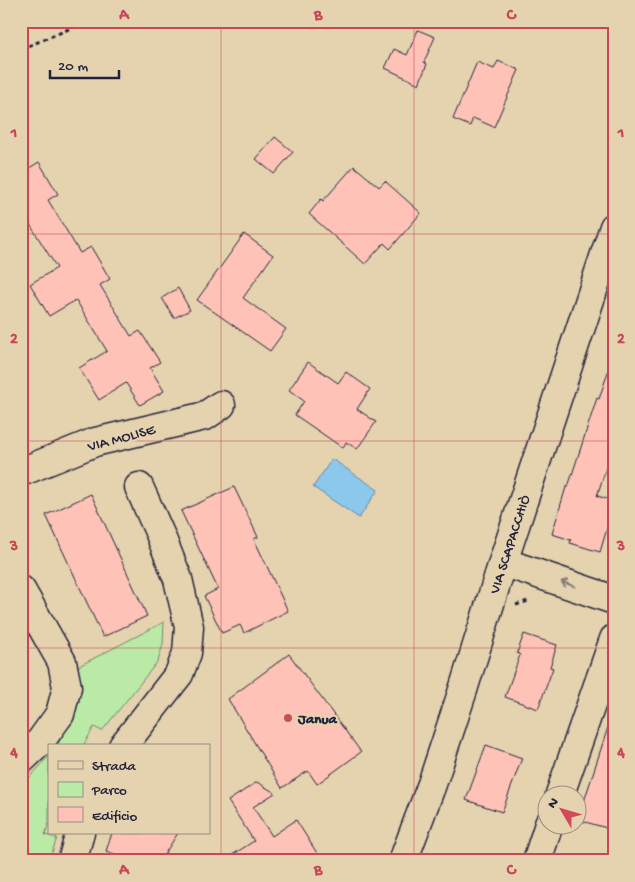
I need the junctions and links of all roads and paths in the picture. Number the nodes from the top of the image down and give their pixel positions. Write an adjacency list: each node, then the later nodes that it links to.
1 (88, 21): 2 (path)
2 (21, 49)
3 (614, 227): 7 (street, VIA SCAPACCHIÒ)
4 (221, 405): 5 (street, VIA MOLISE)
5 (21, 472)
6 (139, 487): 11 (street)
7 (503, 562): 9 (street, one-way to 7); 17 (street, VIA SCAPACCHIÒ)
8 (21, 590): 12 (street)
9 (614, 600)
10 (614, 639): 13 (street)
11 (125, 744)
12 (21, 760)
13 (563, 784)
14 (80, 834): 16 (street)
15 (545, 834): 18 (street)
16 (72, 861)
17 (403, 861)
18 (536, 861)

